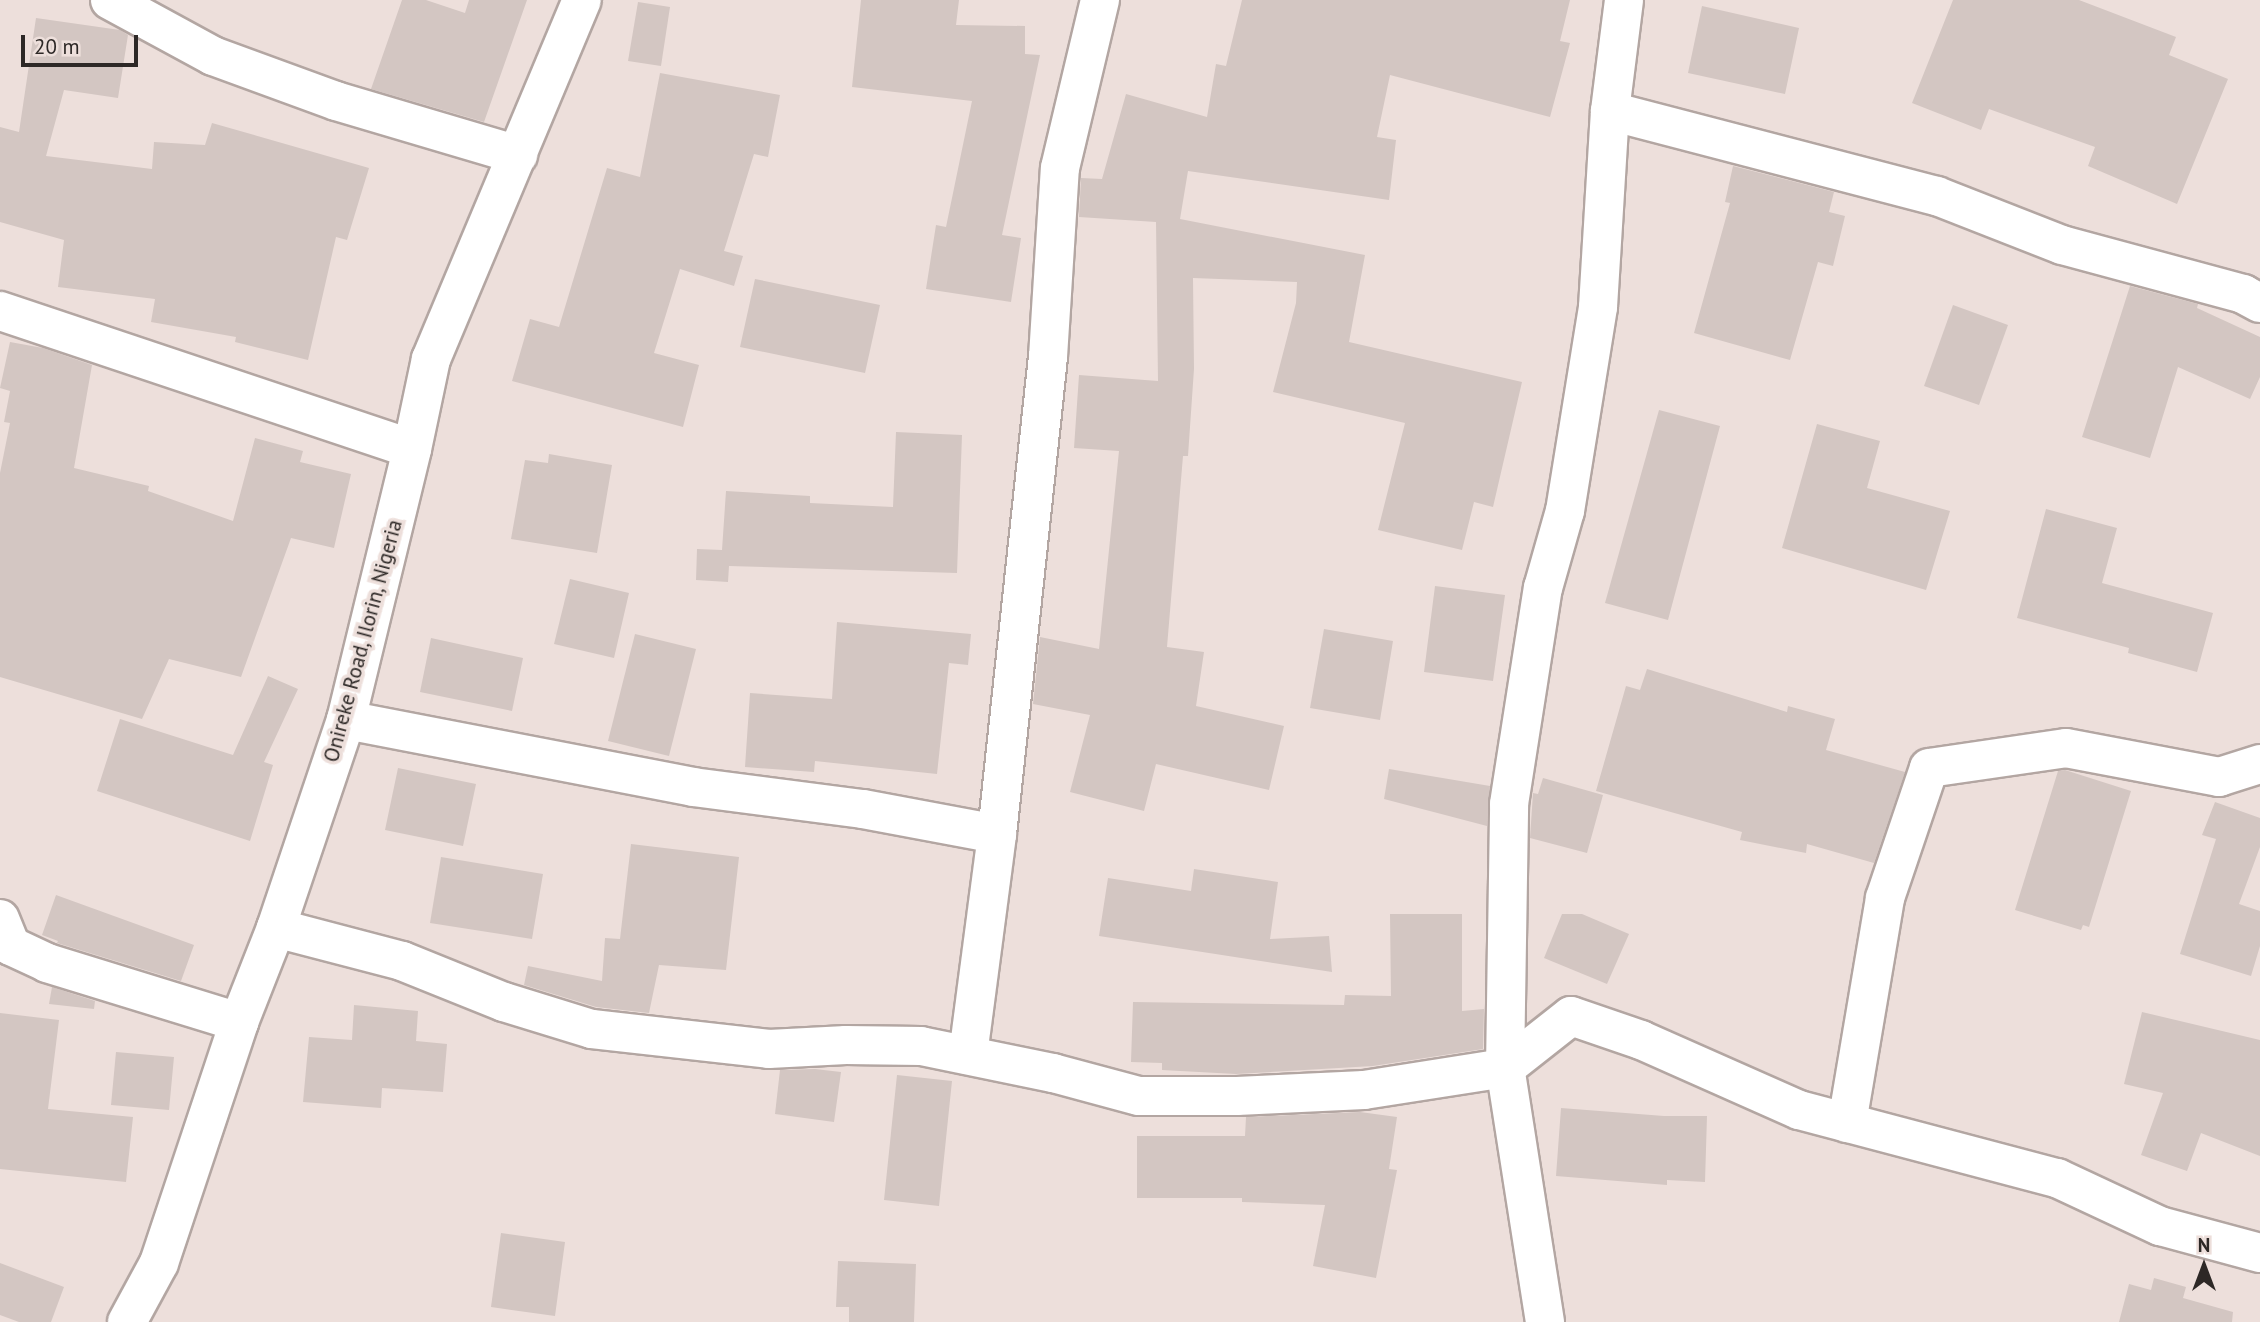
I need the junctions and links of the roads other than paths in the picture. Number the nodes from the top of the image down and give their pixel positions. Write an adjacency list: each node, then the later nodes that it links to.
1 (110, 0): 6 (street)
2 (582, 0): 6 (street, Onireke Road, Ilorin, Nigeria)
3 (1100, 0): 12 (street)
4 (1624, 0): 5 (street)
5 (1611, 111): 7 (street); 17 (street)
6 (518, 155): 9 (street, Onireke Road, Ilorin, Nigeria)
7 (2260, 303)
8 (0, 311): 9 (street)
9 (412, 449): 10 (street, Onireke Road, Ilorin, Nigeria)
10 (346, 720): 12 (street); 14 (street, Onireke Road, Ilorin, Nigeria)
11 (2260, 764): 18 (street)
12 (997, 834): 16 (street)
13 (0, 919): 15 (street)
14 (276, 928): 15 (street, Onireke Road, Ilorin, Nigeria); 16 (street)
15 (239, 1022): 20 (street, Onireke Road, Ilorin, Nigeria)
16 (968, 1055): 17 (street)
17 (1505, 1068): 18 (street); 21 (street)
18 (1847, 1123): 19 (street)
19 (2260, 1253)
20 (127, 1322)
21 (1545, 1322)

